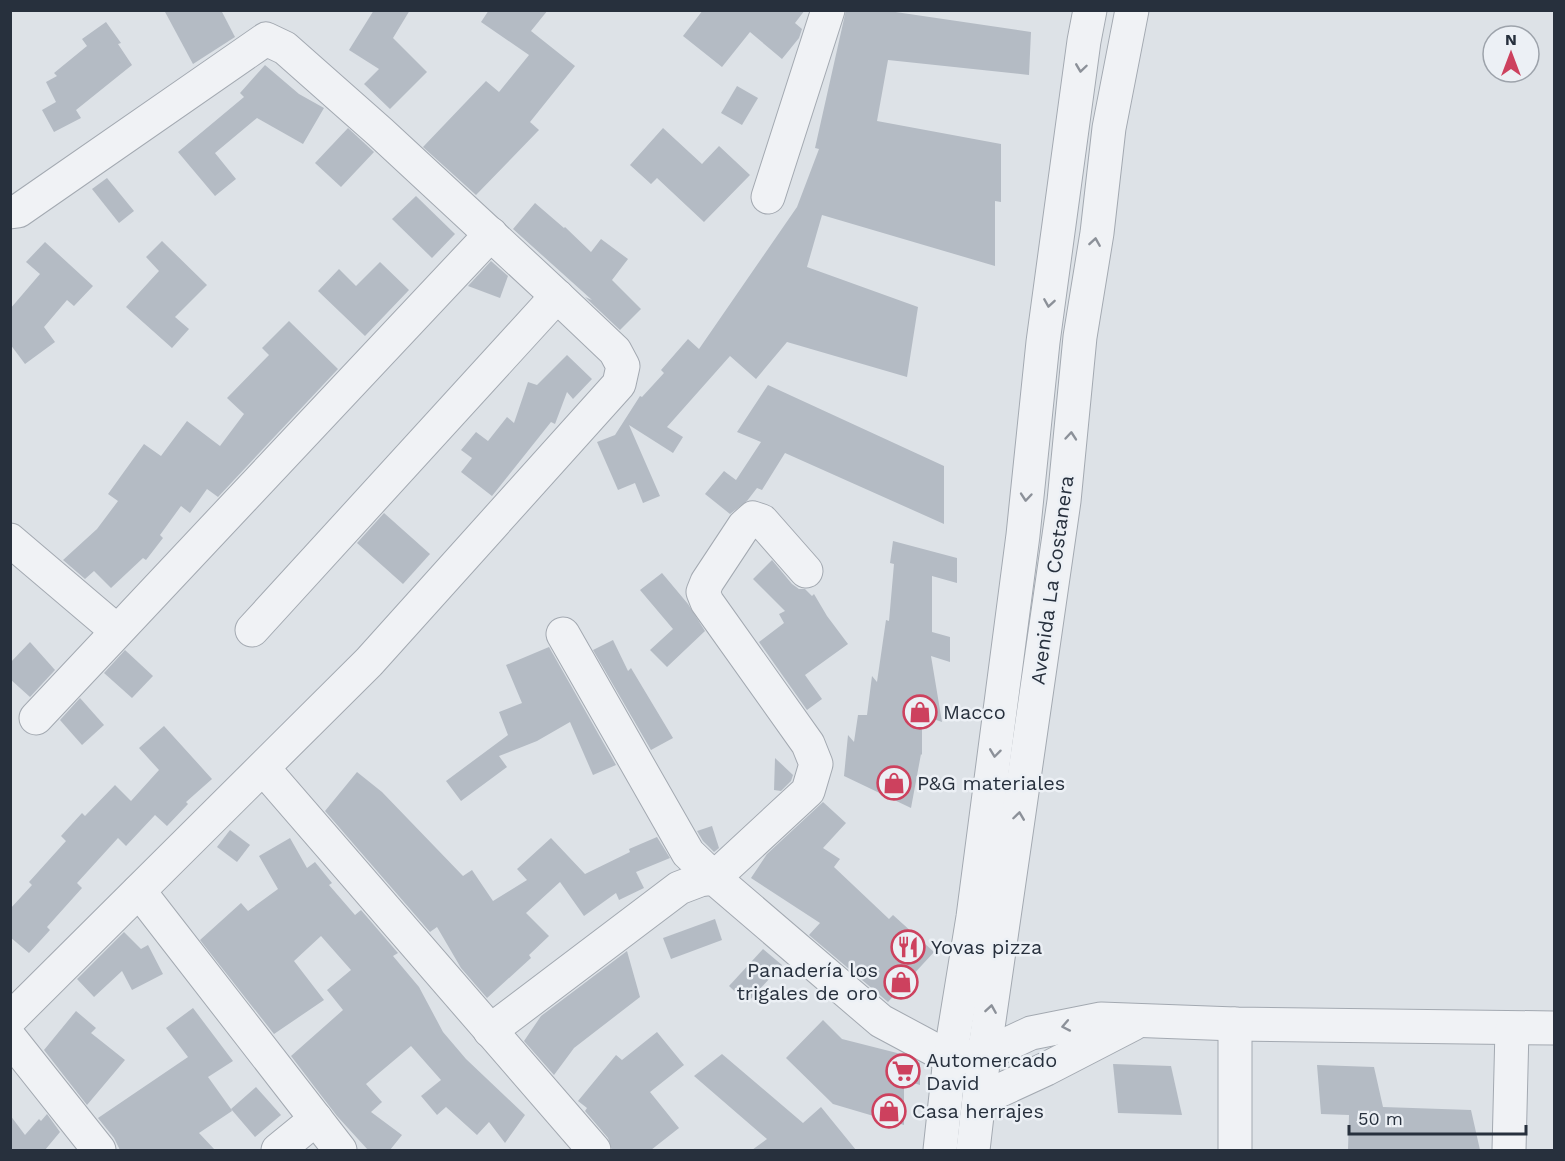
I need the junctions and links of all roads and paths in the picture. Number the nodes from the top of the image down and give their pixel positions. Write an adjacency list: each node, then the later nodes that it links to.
1 (828, 10): 4 (street)
2 (1090, 10): 25 (street, Avenida La Costanera, one-way to 25)
3 (1132, 10): 24 (street, Avenida La Costanera, one-way to 3)
4 (768, 197)
5 (10, 212): 6 (street)
6 (491, 234): 7 (street); 11 (street)
7 (557, 296): 10 (street); 14 (street)
8 (10, 540): 11 (street)
9 (806, 571): 15 (street)
10 (252, 630)
11 (117, 631): 13 (street)
12 (563, 634): 15 (street)
13 (36, 718)
14 (263, 768): 16 (street); 22 (street)
15 (714, 878): 22 (street); 25 (street)
16 (139, 891): 17 (street); 27 (street)
17 (10, 1019)
18 (1142, 1019): 19 (street); 24 (street, one-way to 24); 26 (street)
19 (1235, 1024): 21 (street); 34 (street)
20 (1554, 1028): 21 (street)
21 (1512, 1029): 35 (street)
22 (490, 1031): 31 (street)
23 (10, 1038): 28 (street)
24 (984, 1055): 25 (street); 26 (street, Avenida La Costanera)
25 (950, 1058): 32 (street, Avenida La Costanera)
26 (979, 1100): 33 (street, Avenida La Costanera)
27 (316, 1119): 29 (street); 30 (street)
28 (99, 1150)
29 (278, 1150)
30 (340, 1150)
31 (594, 1150)
32 (940, 1150)
33 (972, 1150)
34 (1235, 1150)
35 (1509, 1150)

